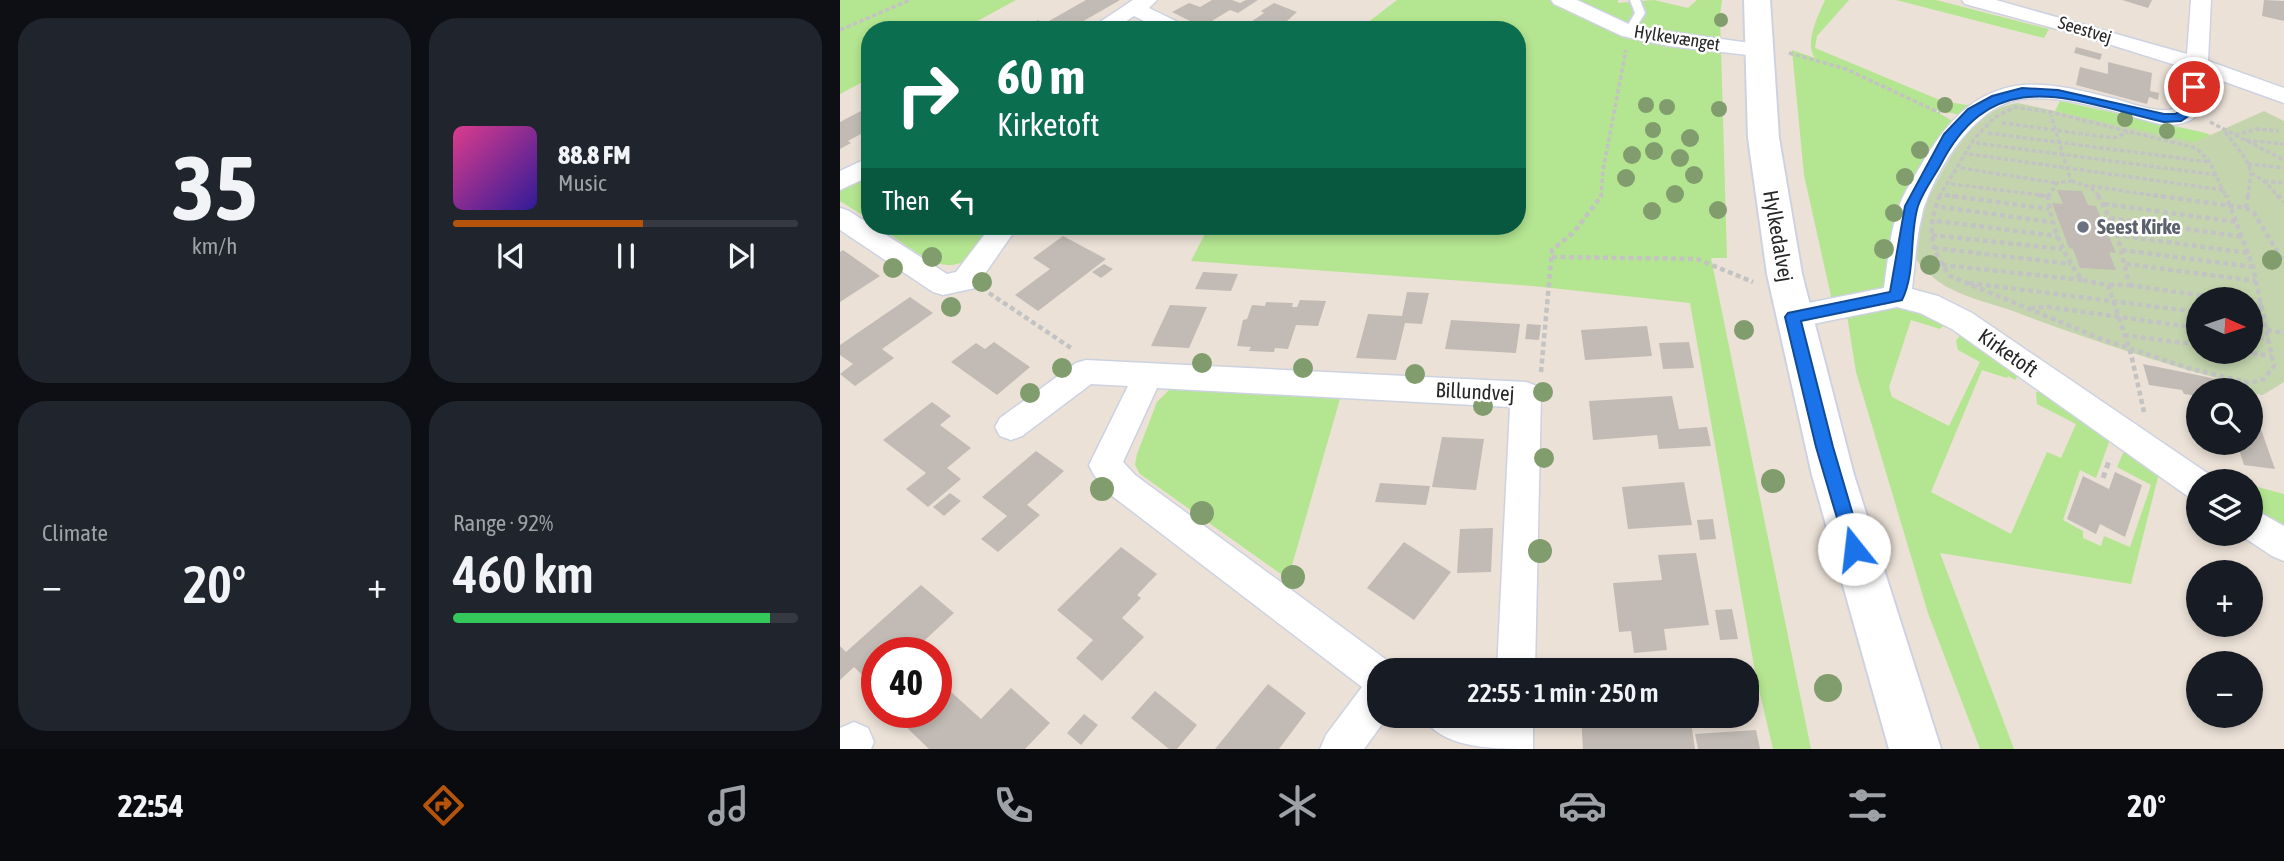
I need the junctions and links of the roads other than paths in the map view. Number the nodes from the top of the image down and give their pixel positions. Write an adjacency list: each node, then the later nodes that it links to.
1 (1561, 0): 9 (street, Hylkevænget)
2 (1636, 0): 9 (lane)
3 (1757, 0): 10 (street, Hylkedalvej)
4 (1972, 0): 11 (street, Seestvej)
5 (2201, 0): 11 (street)
6 (1140, 4): 7 (street); 8 (street)
7 (1113, 21)
8 (1166, 21)
9 (1629, 32): 10 (street, Hylkevænget)
10 (1757, 50): 20 (street, Hylkedalvej)
11 (2197, 63): 12 (street, Seestvej); 19 (street)
12 (2284, 96)
13 (861, 170): 14 (street)
14 (840, 183)
15 (840, 217): 16 (street)
16 (861, 231)
17 (867, 235): 18 (street)
18 (998, 235)
19 (1897, 296): 20 (street, Kirketoft); 23 (street, Kirketoft)
20 (1791, 309): 34 (street, Hylkedalvej)
21 (1148, 375): 22 (street, Billundvej); 26 (street, Billundvej); 27 (street)
22 (1012, 427)
23 (2186, 477)
24 (2263, 531): 25 (street)
25 (2284, 545)
26 (1516, 658)
27 (1367, 668)
28 (1367, 712): 31 (street)
29 (1462, 728): 32 (street)
30 (1514, 728): 33 (street)
31 (1340, 749)
32 (1498, 749)
33 (1513, 749)
34 (1914, 749)

